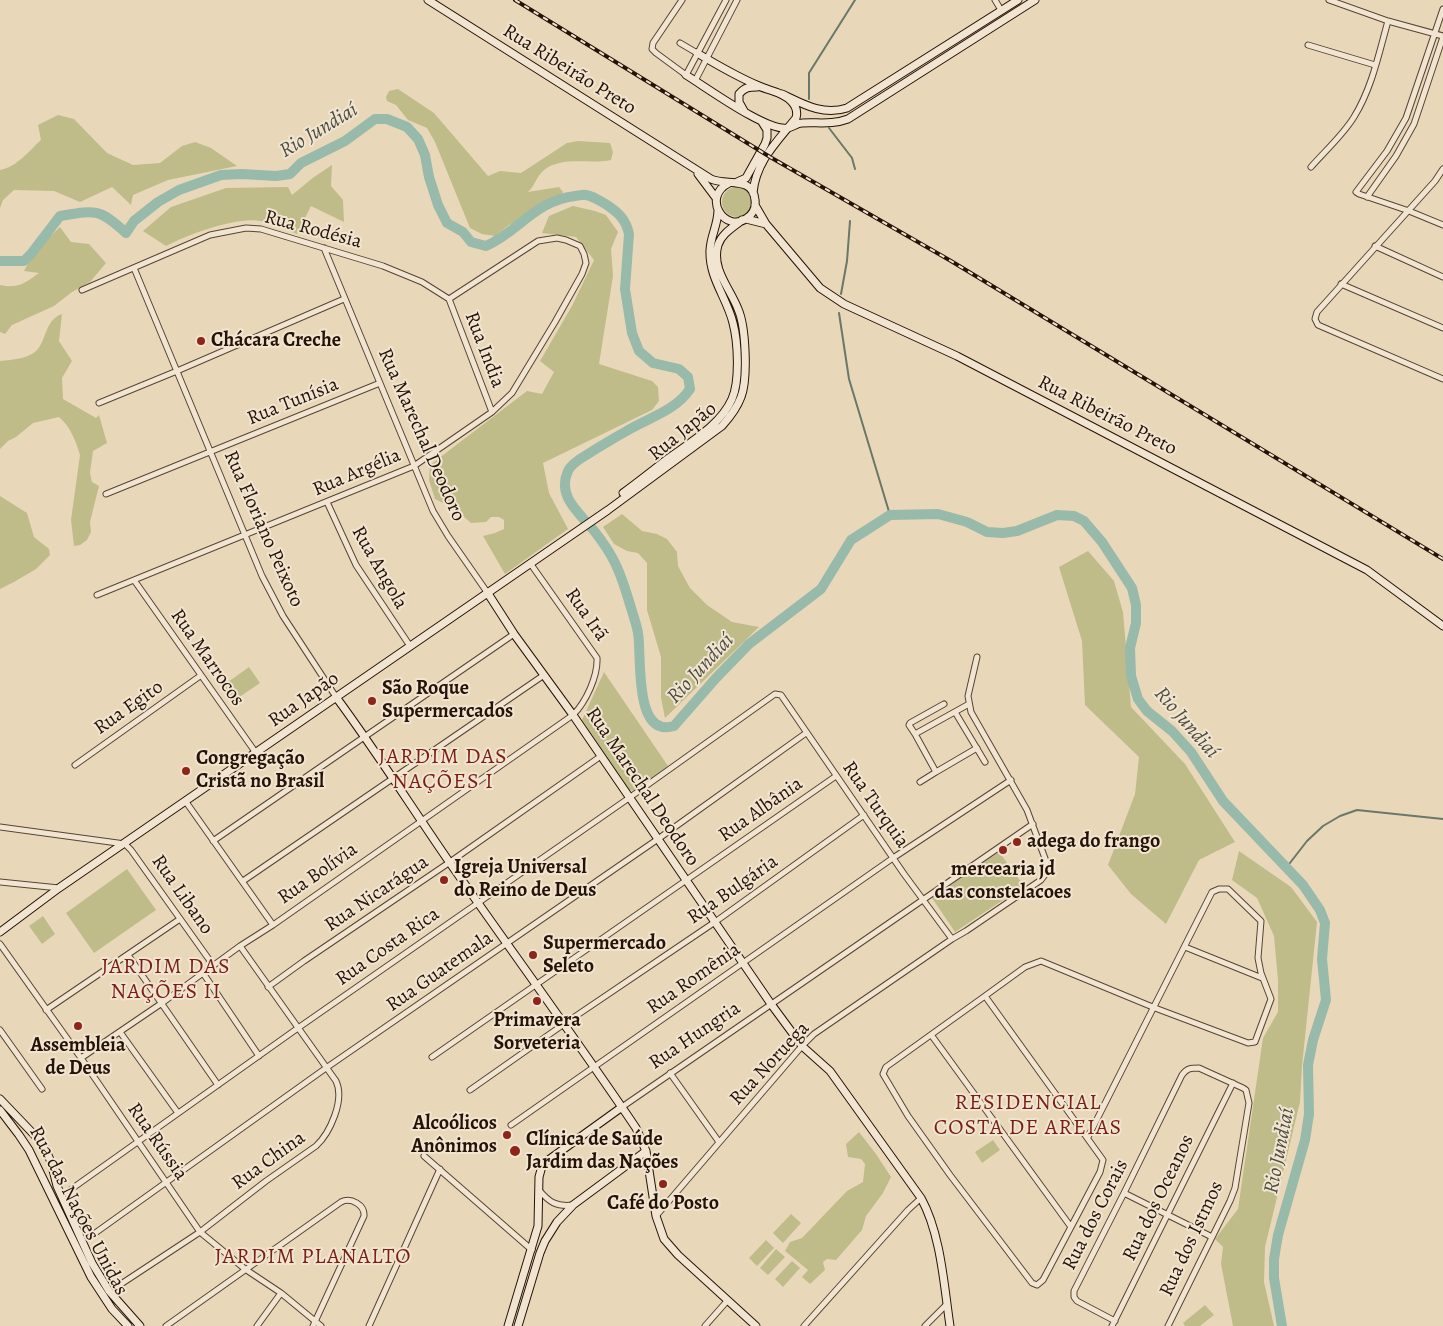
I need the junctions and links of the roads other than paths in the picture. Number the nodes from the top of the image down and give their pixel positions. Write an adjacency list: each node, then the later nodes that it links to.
1 (428, 0): 26 (street, Rua Ribeirão Preto)
2 (682, 0): 19 (street)
3 (726, 0): 16 (street)
4 (737, 0): 17 (street)
5 (995, 0): 10 (street)
6 (1018, 0): 10 (street)
7 (1034, 0): 25 (street)
8 (1329, 0): 11 (street)
9 (1443, 9): 12 (street)
10 (1001, 10): 22 (street)
11 (1388, 21): 12 (street); 18 (street)
12 (1434, 34): 13 (street); 33 (street)
13 (1443, 37): 33 (street)
14 (680, 43): 16 (street)
15 (1308, 45): 18 (street)
16 (697, 54): 17 (street); 19 (street)
17 (706, 59): 20 (street); 21 (street)
18 (1375, 65): 27 (street)
19 (686, 75): 20 (street)
20 (695, 81): 23 (street)
21 (760, 87): 22 (street); 23 (street)
22 (782, 94): 25 (street)
23 (744, 112): 24 (street)
24 (761, 121): 25 (street); 30 (street)
25 (788, 128): 32 (street)
26 (694, 167): 30 (street, Rua Ribeirão Preto); 34 (street, Rua Ribeirão Preto)
27 (1311, 167)
28 (1443, 169): 29 (street)
29 (1435, 182): 31 (street); 37 (street)
30 (733, 183): 32 (street, Rua Ribeirão Preto); 34 (street)
31 (1443, 184)
32 (753, 193): 35 (street, Rua Ribeirão Preto)
33 (1367, 197): 37 (street)
34 (716, 198): 36 (street, Rua Ribeirão Preto)
35 (755, 204): 38 (street); 39 (street, Rua Ribeirão Preto)
36 (718, 210): 38 (street); 59 (street, Rua Japão)
37 (1409, 211): 40 (street); 41 (street)
38 (744, 220): 39 (street); 59 (street, Rua Japão)
39 (766, 224): 65 (street, Rua Ribeirão Preto)
40 (1443, 226)
41 (1375, 246): 44 (street); 45 (street)
42 (324, 248): 43 (street, Rua Rodésia); 47 (street, Rua Marechal Deodoro); 48 (street, Rua Rodésia)
43 (134, 268): 46 (street, Rua Rodésia); 50 (street, Rua Floriano Peixoto)
44 (1443, 277)
45 (1341, 284): 49 (street); 51 (street)
46 (82, 290)
47 (344, 299): 50 (street); 52 (street, Rua Marechal Deodoro)
48 (449, 300): 54 (street, Rua India); 54 (street, Rua Argélia)
49 (1443, 328)
50 (177, 371): 53 (street); 55 (street, Rua Floriano Peixoto)
51 (1443, 379)
52 (380, 382): 55 (street, Rua Tunísia); 56 (street, Rua Marechal Deodoro)
53 (99, 402)
54 (492, 412): 56 (street, Rua Argélia)
55 (210, 452): 57 (street, Rua Tunísia); 60 (street, Rua Floriano Peixoto)
56 (414, 466): 58 (street, Rua Argélia); 63 (street, Rua Marechal Deodoro)
57 (106, 494)
58 (327, 502): 60 (street, Rua Argélia); 67 (street, Rua Angola)
59 (601, 513): 61 (street, Rua Japão)
60 (245, 536): 62 (street, Rua Argélia); 72 (street, Rua Floriano Peixoto)
61 (530, 562): 63 (street, Rua Japão); 76 (street, Rua Irã)
62 (134, 580): 64 (street, Rua Argélia); 70 (street, Rua Marrocos)
63 (487, 592): 66 (street, Rua Marechal Deodoro); 67 (street, Rua Japão)
64 (97, 594)
65 (1443, 626)
66 (514, 634): 69 (street, Rua Marechal Deodoro); 79 (street)
67 (410, 646): 72 (street, Rua Japão)
68 (978, 657): 74 (street)
69 (544, 675): 76 (street, Rua Marechal Deodoro); 87 (street)
70 (200, 676): 81 (street, Rua Marrocos); 84 (street, Rua Egito)
71 (773, 695): 77 (street, Rua Turquia); 90 (street, Rua Costa Rica)
72 (336, 697): 79 (street, Rua Floriano Peixoto); 81 (street, Rua Japão)
73 (944, 704): 78 (street)
74 (969, 704): 75 (street); 88 (street)
75 (955, 712): 78 (street); 80 (street)
76 (573, 715): 82 (street, Rua Marechal Deodoro); 93 (street, Rua Bolívia)
77 (806, 733): 86 (street, Rua Turquia); 96 (street, Rua Guatemala)
78 (915, 734): 85 (street)
79 (365, 736): 87 (street, Rua Floriano Peixoto); 97 (street)
80 (977, 748): 83 (street); 85 (street)
81 (256, 753): 91 (street, Rua Japão)
82 (601, 756): 90 (street, Rua Marechal Deodoro); 100 (street, Rua Nicarágua)
83 (985, 762)
84 (75, 765)
85 (936, 772): 89 (street)
86 (836, 776): 92 (street, Rua Turquia); 101 (street, Rua Albânia)
87 (393, 779): 93 (street, Rua Floriano Peixoto); 102 (street)
88 (1011, 780): 94 (street); 99 (street, Rua Romênia)
89 (920, 782)
90 (629, 798): 96 (street, Rua Marechal Deodoro); 106 (street, Rua Costa Rica)
91 (186, 802): 97 (street); 98 (street, Rua Japão)
92 (864, 815): 99 (street, Rua Turquia); 108 (street, Rua Bulgária)
93 (422, 821): 100 (street, Rua Floriano Peixoto); 109 (street, Rua Bolívia)
94 (1033, 824): 105 (street, Rua Hungria); 111 (street, Rua Noruega)
95 (0, 827): 98 (street)
96 (658, 839): 101 (street, Rua Marechal Deodoro); 112 (street, Rua Guatemala)
97 (213, 841): 102 (street)
98 (125, 844): 104 (street, Rua Japão); 107 (street, Rua Libano)
99 (893, 858): 105 (street, Rua Turquia); 117 (street, Rua Romênia)
100 (450, 862): 106 (street, Rua Floriano Peixoto); 122 (street, Rua Nicarágua)
101 (686, 880): 108 (street, Rua Marechal Deodoro); 121 (street, Rua Albânia)
102 (242, 881): 109 (street)
103 (0, 882): 104 (street)
104 (59, 888): 110 (street, Rua Japão)
105 (922, 899): 111 (street, Rua Turquia); 125 (street, Rua Hungria)
106 (478, 903): 112 (street, Rua Floriano Peixoto); 129 (street, Rua Costa Rica)
107 (180, 918): 116 (street); 118 (street, Rua Libano)
108 (715, 922): 117 (street, Rua Marechal Deodoro); 128 (street, Rua Bulgária)
109 (273, 925): 114 (street, Rua Bolívia)
110 (0, 932)
111 (952, 939): 133 (street, Rua Noruega)
112 (508, 943): 121 (street, Rua Floriano Peixoto); 138 (street, Rua Guatemala)
113 (0, 944): 127 (street, Rua Rússia)
114 (240, 946): 118 (street, Rua Bolívia); 122 (street, Rua China)
115 (1185, 947): 120 (street); 120 (street); 126 (street)
116 (128, 955): 124 (street); 127 (street)
117 (744, 963): 125 (street, Rua Marechal Deodoro); 137 (street, Rua Romênia)
118 (213, 965): 119 (street, Rua Bolívia)
119 (203, 974): 124 (street, Rua Bolívia); 134 (street)
120 (1262, 978): 126 (street)
121 (537, 984): 128 (street, Rua Floriano Peixoto); 135 (street, Rua Albânia)
122 (268, 987): 129 (street, Rua China)
123 (985, 996): 126 (street); 132 (street); 149 (street)
124 (162, 1003): 131 (street, Rua Bolívia); 141 (street)
125 (771, 1004): 133 (street, Rua Marechal Deodoro); 139 (street, Rua Hungria)
126 (1155, 1008): 149 (street)
127 (46, 1010): 136 (street, Rua Rússia)
128 (564, 1024): 137 (street, Rua Floriano Peixoto); 143 (street, Rua Bulgária)
129 (298, 1028): 134 (street, Rua Costa Rica); 138 (street, Rua China)
130 (0, 1030): 142 (street)
131 (120, 1032): 136 (street, Rua Bolívia); 147 (street)
132 (932, 1036): 167 (street); 167 (street)
133 (802, 1046): 152 (street, Rua Noruega); 163 (street, Rua Marechal Deodoro)
134 (259, 1056): 141 (street, Rua Costa Rica)
135 (432, 1057)
136 (81, 1058): 151 (street, Rua Rússia)
137 (593, 1067): 145 (street, Rua Floriano Peixoto); 148 (street, Rua Romênia)
138 (326, 1068): 159 (street, Rua Guatemala); 168 (street, Rua China)
139 (670, 1073): 145 (street, Rua Hungria); 152 (street)
140 (1233, 1083): 162 (street, Rua dos Corais); 165 (street, Rua dos Oceanos); 170 (street, Rua dos Istmos)
141 (218, 1085): 147 (street, Rua Costa Rica)
142 (42, 1089)
143 (470, 1090)
144 (0, 1099): 150 (street, Rua das Nações Unidas)
145 (622, 1107): 154 (street, Rua Floriano Peixoto); 161 (street, Rua Hungria)
146 (0, 1110): 153 (street, Rua das Nações Unidas)
147 (178, 1113): 151 (street, Rua Costa Rica)
148 (511, 1124)
149 (1088, 1137): 167 (street)
150 (40, 1140): 153 (street); 156 (street, Rua das Nações Unidas)
151 (138, 1142): 159 (street, Rua Rússia); 160 (street, Rua Costa Rica)
152 (719, 1142): 166 (street, Rua Noruega)
153 (29, 1150): 157 (street, Rua das Nações Unidas)
154 (646, 1151): 164 (street); 166 (street, Rua Floriano Peixoto)
155 (424, 1156): 158 (street)
156 (51, 1162): 157 (street); 182 (street, Rua das Nações Unidas)
157 (36, 1167): 181 (street, Rua das Nações Unidas)
158 (440, 1169): 171 (street); 186 (street)
159 (167, 1183): 168 (street, Rua Rússia); 169 (street, Rua Guatemala)
160 (70, 1190)
161 (538, 1190): 164 (street); 171 (street, Rua Hungria)
162 (1124, 1193): 165 (street); 178 (street, Rua dos Corais)
163 (921, 1198): 176 (street, Rua Marechal Deodoro); 189 (street)
164 (573, 1205): 180 (street)
165 (1168, 1215): 170 (street); 178 (street, Rua dos Oceanos)
166 (656, 1216): 175 (street, Rua Floriano Peixoto)
167 (1071, 1227)
168 (200, 1232): 172 (street, Rua Rússia); 173 (street, Rua China)
169 (91, 1236)
170 (1212, 1237): 192 (street, Rua dos Istmos)
171 (532, 1250): 177 (street, Rua Hungria)
172 (245, 1269): 174 (street, Rua Rússia); 179 (street); 183 (street)
173 (118, 1286)
174 (281, 1294): 179 (street, Rua Rússia); 184 (street)
175 (728, 1300): 187 (street); 188 (street, Rua Floriano Peixoto)
176 (947, 1304): 190 (street); 191 (street, Rua Marechal Deodoro)
177 (509, 1322): 180 (street)
178 (1113, 1323)
179 (314, 1324): 185 (street, Rua Rússia)
180 (516, 1325)
181 (128, 1326)
182 (140, 1326)
183 (166, 1326)
184 (257, 1326)
185 (321, 1326)
186 (369, 1326)
187 (705, 1326)
188 (756, 1326)
189 (804, 1326)
190 (925, 1326)
191 (950, 1326)
192 (1168, 1326)

